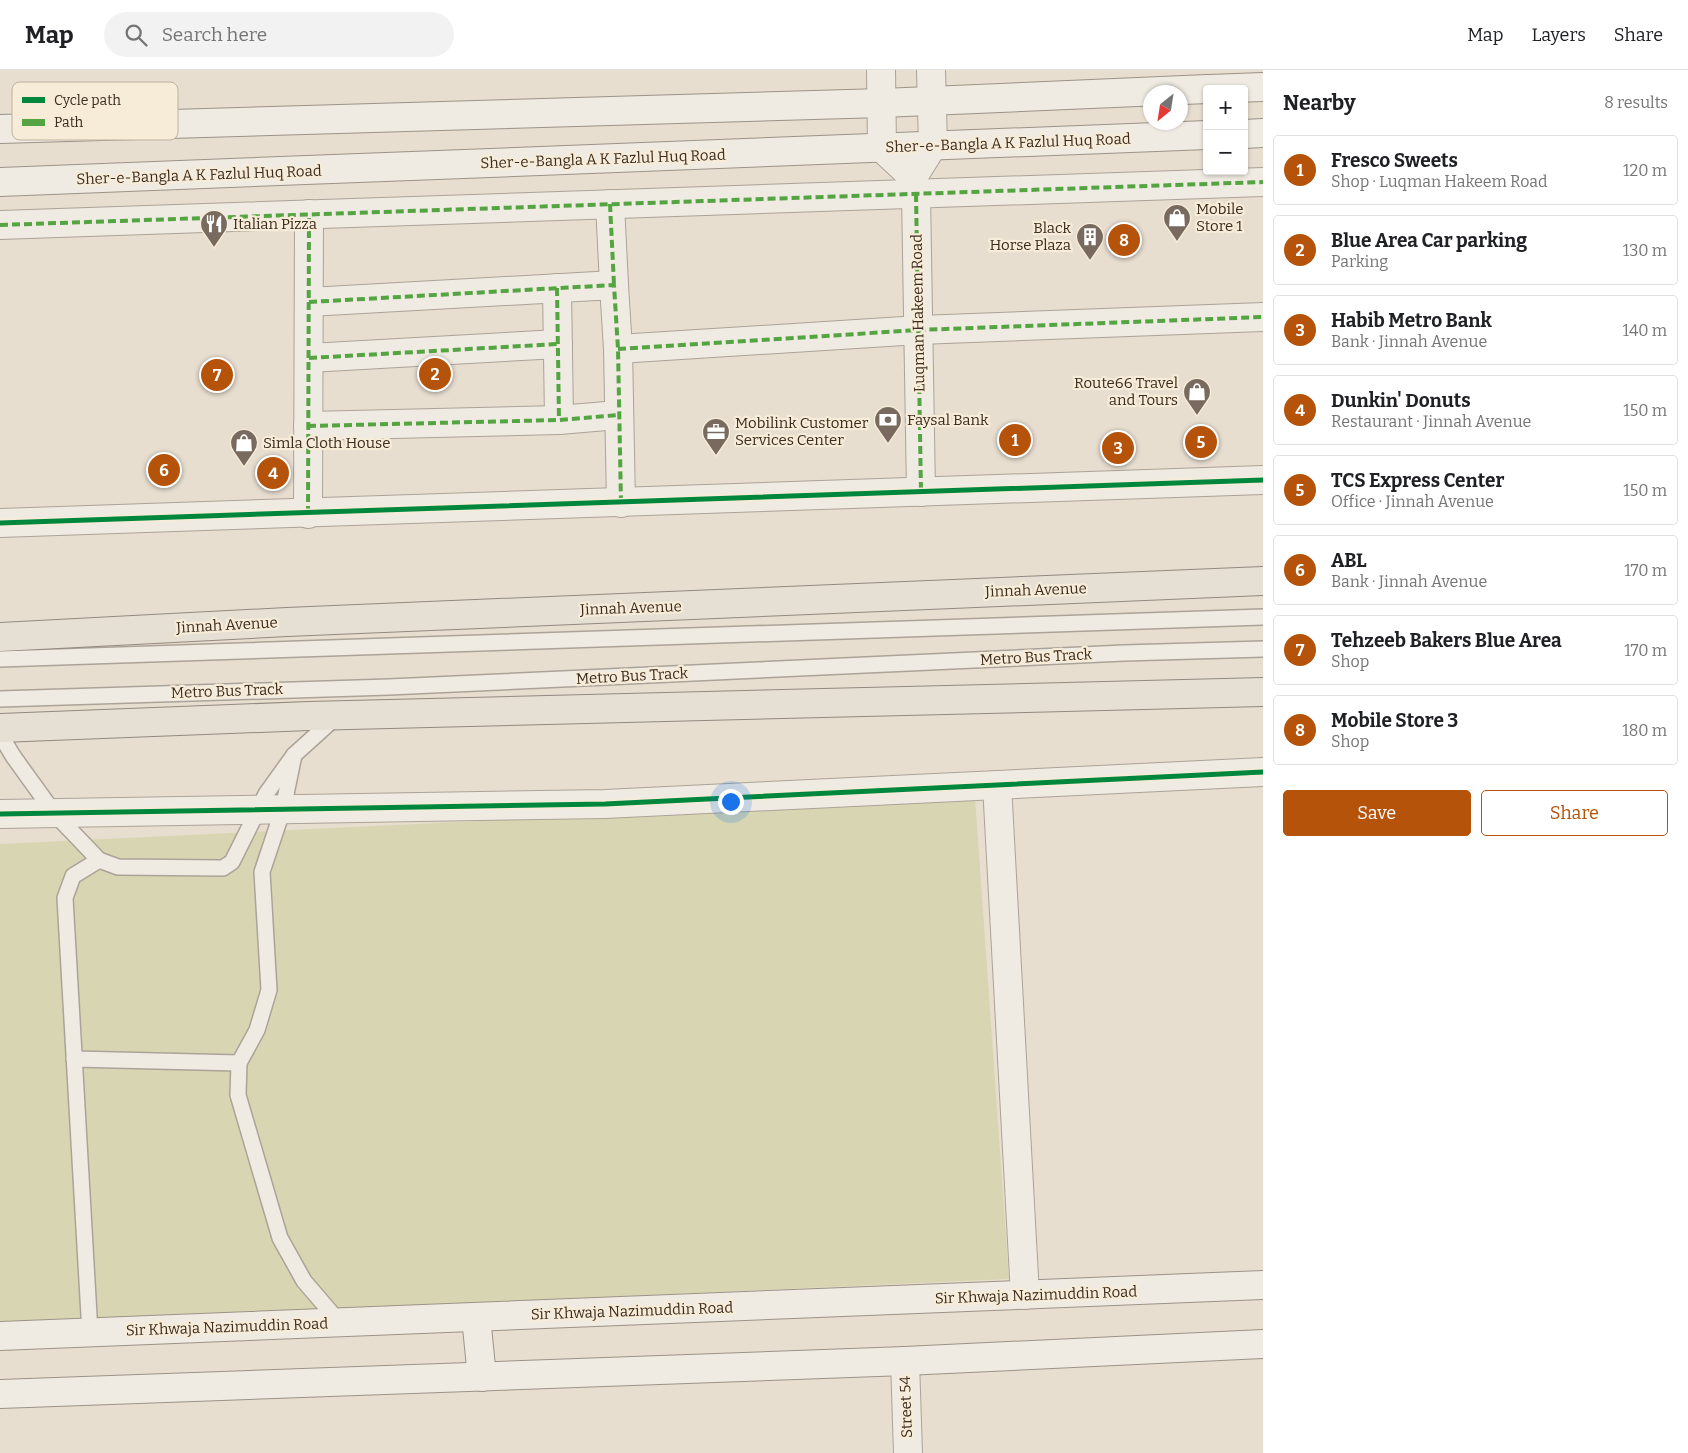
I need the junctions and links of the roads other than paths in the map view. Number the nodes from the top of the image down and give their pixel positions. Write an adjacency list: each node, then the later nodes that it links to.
1 (882, 70): 7 (street)
2 (931, 70): 6 (street)
3 (1263, 87): 4 (street)
4 (1248, 88)
5 (1203, 89): 6 (street)
6 (932, 100): 7 (street); 12 (street)
7 (882, 103): 8 (street); 13 (street)
8 (178, 124)
9 (1263, 133): 10 (street)
10 (1248, 134)
11 (1203, 135): 12 (street, Sher-e-Bangla A K Fazlul Huq Road)
12 (933, 145): 13 (street, Sher-e-Bangla A K Fazlul Huq Road); 16 (street)
13 (882, 148): 14 (street, Sher-e-Bangla A K Fazlul Huq Road); 16 (street)
14 (0, 182)
15 (1263, 182): 16 (street)
16 (914, 185): 17 (street); 24 (street, Luqman Hakeem Road)
17 (610, 204): 18 (street); 20 (street)
18 (309, 214): 19 (street); 22 (street)
19 (0, 225)
20 (614, 285): 21 (street); 26 (street)
21 (557, 288): 22 (street); 25 (street)
22 (309, 302): 27 (street)
23 (1263, 317): 24 (street)
24 (918, 330): 26 (street); 32 (street, Luqman Hakeem Road)
25 (558, 344): 27 (street); 29 (street)
26 (618, 349): 28 (street)
27 (309, 358): 30 (street)
28 (618, 415): 29 (street); 33 (street)
29 (559, 420): 30 (street)
30 (308, 426): 34 (street)
31 (1263, 480): 32 (street)
32 (921, 492): 33 (street)
33 (620, 503): 34 (street)
34 (308, 514): 35 (street)
35 (0, 523)
36 (1263, 581): 38 (main road, Jinnah Avenue)
37 (1263, 617): 40 (lane)
38 (0, 637)
39 (1263, 649): 42 (lane, Metro Bus Track)
40 (0, 659)
41 (1263, 692): 43 (main road)
42 (0, 699)
43 (338, 715): 44 (main road); 46 (lane)
44 (0, 728)
45 (0, 734): 50 (lane)
46 (294, 755): 49 (lane); 49 (lane)
47 (1263, 772): 48 (street)
48 (997, 785): 49 (street); 56 (street)
49 (270, 809): 50 (street); 52 (lane); 54 (lane)
50 (54, 813): 51 (street); 52 (lane)
51 (0, 814)
52 (99, 860): 53 (lane)
53 (74, 1059): 54 (lane); 59 (lane)
54 (240, 1063): 58 (lane)
55 (1263, 1286): 56 (street, Sir Khwaja Nazimuddin Road)
56 (1025, 1295): 57 (street, Sir Khwaja Nazimuddin Road)
57 (476, 1317): 58 (street, Sir Khwaja Nazimuddin Road); 63 (street)
58 (340, 1323): 59 (street, Sir Khwaja Nazimuddin Road)
59 (90, 1332): 60 (street, Sir Khwaja Nazimuddin Road)
60 (0, 1336)
61 (1263, 1344): 62 (street)
62 (905, 1361): 63 (street); 65 (street, Street 54)
63 (482, 1377): 64 (street)
64 (0, 1394)
65 (908, 1453)

